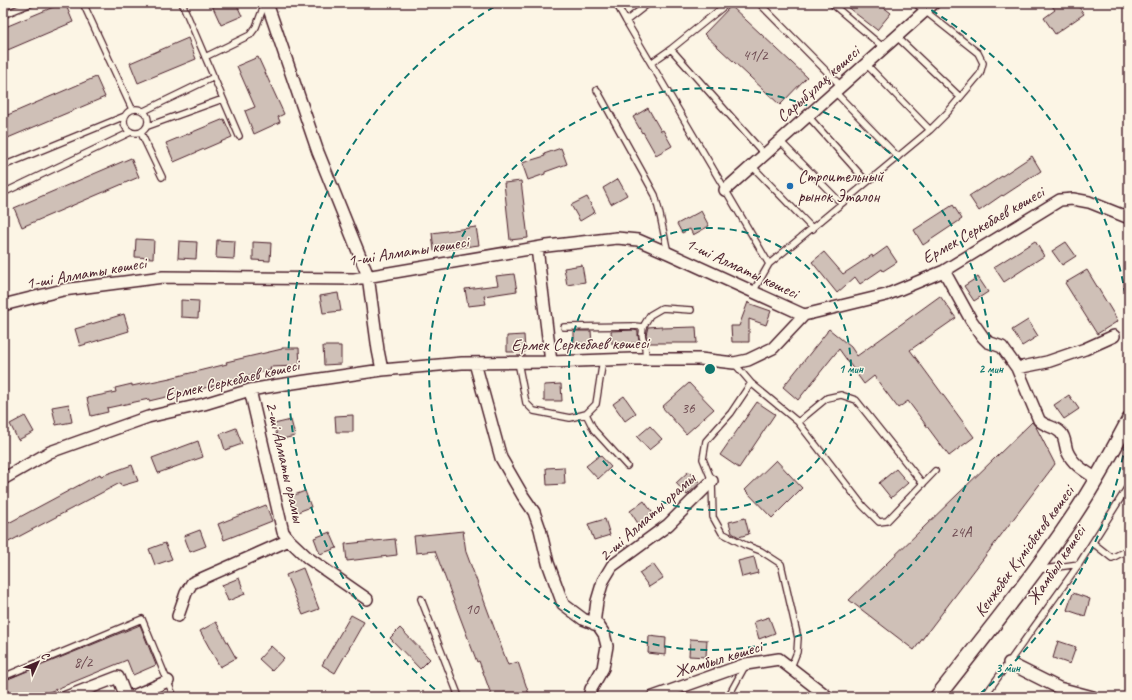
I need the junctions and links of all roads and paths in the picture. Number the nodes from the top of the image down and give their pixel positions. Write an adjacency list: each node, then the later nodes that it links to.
1 (32, 3): 13 (lane)
2 (83, 3): 26 (lane)
3 (182, 3): 18 (lane)
4 (266, 3): 18 (lane); 51 (street)
5 (616, 3): 14 (lane)
6 (649, 3): 14 (lane)
7 (728, 3): 17 (lane)
8 (759, 3): 22 (lane)
9 (831, 3): 16 (lane)
10 (915, 3): 12 (lane)
11 (934, 3): 12 (street, Сарыбұлақ көшесі)
12 (926, 12): 15 (street, Сарыбұлақ көшесі); 24 (lane)
13 (3, 15)
14 (626, 21): 19 (lane)
15 (897, 37): 16 (street, Сарыбұлақ көшесі); 24 (lane)
16 (884, 48): 20 (street, Сарыбұлақ көшесі)
17 (671, 49): 19 (lane); 36 (lane)
18 (205, 56): 21 (lane)
19 (651, 63): 42 (lane)
20 (866, 64): 22 (street, Сарыбұлақ көшесі); 31 (lane)
21 (214, 77): 25 (lane); 27 (lane)
22 (838, 89): 29 (street, Сарыбұлақ көшесі); 37 (lane)
23 (597, 90): 48 (lane)
24 (960, 97): 31 (lane)
25 (223, 99): 30 (lane); 34 (lane)
26 (132, 109): 27 (lane); 28 (lane)
27 (144, 111): 30 (lane)
28 (125, 116): 32 (lane); 38 (lane)
29 (808, 116): 35 (street, Сарыбұлақ көшесі); 41 (lane)
30 (148, 126): 33 (lane)
31 (930, 130): 37 (lane)
32 (131, 132): 33 (lane); 43 (lane)
33 (141, 132): 40 (lane)
34 (239, 136)
35 (780, 141): 36 (street, Сарыбұлақ көшесі); 44 (lane)
36 (765, 155): 39 (street, Сарыбұлақ көшесі)
37 (898, 157): 41 (lane)
38 (3, 166)
39 (752, 166): 42 (street, Сарыбұлақ көшесі); 46 (lane)
40 (162, 177)
41 (867, 182): 44 (lane)
42 (725, 190): 49 (lane)
43 (3, 193)
44 (841, 203): 46 (lane)
45 (1129, 218): 50 (street, Ермек Серкебаев көшесі)
46 (812, 229): 49 (lane)
47 (537, 248): 48 (street, 1-ші Алматы көшесі); 51 (street, 1-ші Алматы көшесі); 62 (street)
48 (668, 253): 52 (street, 1-ші Алматы көшесі)
49 (769, 264): 52 (lane)
50 (944, 271): 55 (street, Ермек Серкебаев көшесі); 65 (street)
51 (368, 276): 53 (street, 1-ші Алматы көшесі); 66 (street)
52 (753, 292): 55 (street, 1-ші Алматы көшесі)
53 (3, 305)
54 (691, 310): 57 (lane)
55 (804, 315): 64 (street, Ермек Серкебаев көшесі)
56 (564, 327): 57 (lane)
57 (643, 327): 59 (lane)
58 (1114, 336): 65 (street)
59 (646, 359): 60 (street, Ермек Серкебаев көшесі); 64 (street, Ермек Серкебаев көшесі)
60 (603, 360): 62 (street, Ермек Серкебаев көшесі); 69 (lane)
61 (518, 362): 62 (street, Ермек Серкебаев көшесі); 63 (street, Ермек Серкебаев көшесі); 69 (lane)
62 (551, 362)
63 (475, 363): 66 (street, Ермек Серкебаев көшесі); 87 (street)
64 (734, 363): 67 (lane)
65 (1017, 368): 75 (street)
66 (382, 370): 68 (street, Ермек Серкебаев көшесі)
67 (752, 383): 71 (lane); 76 (lane)
68 (250, 390): 74 (street, Ермек Серкебаев көшесі); 79 (street, 2-ші Алматы орамы)
69 (586, 414): 72 (lane)
70 (1129, 420): 75 (street, Кенжебек Күмісбеков көшесі)
71 (798, 422): 77 (lane); 77 (lane)
72 (627, 466)
73 (935, 472): 77 (lane)
74 (3, 479)
75 (1097, 479): 83 (street, Кенжебек Күмісбеков көшесі)
76 (712, 482): 87 (street, 2-ші Алматы орамы); 90 (lane)
77 (923, 484)
78 (1129, 485): 80 (lane, Жамбыл көшесі)
79 (289, 540): 84 (street, 2-ші Алматы орамы); 86 (street, 2-ші Алматы орамы)
80 (1093, 543): 81 (lane); 82 (lane, Жамбыл көшесі)
81 (1129, 549)
82 (1079, 564): 83 (lane); 88 (lane, Жамбыл көшесі)
83 (1035, 570): 102 (street, Кенжебек Күмісбеков көшесі)
84 (367, 599)
85 (421, 599): 97 (lane)
86 (178, 616)
87 (594, 624): 98 (street)
88 (1009, 663): 103 (lane, Жамбыл көшесі); 104 (street)
89 (746, 664): 90 (street, Жамбыл көшесі); 99 (street, Жамбыл көшесі); 100 (lane)
90 (791, 667): 101 (street, Жамбыл көшесі)
91 (3, 677): 92 (lane)
92 (168, 681): 95 (street); 96 (lane)
93 (66, 697): 94 (street)
94 (126, 697)
95 (131, 697)
96 (174, 697)
97 (459, 697)
98 (589, 697)
99 (653, 697)
100 (728, 697)
101 (828, 697)
102 (937, 697)
103 (984, 697)
104 (1093, 697)

